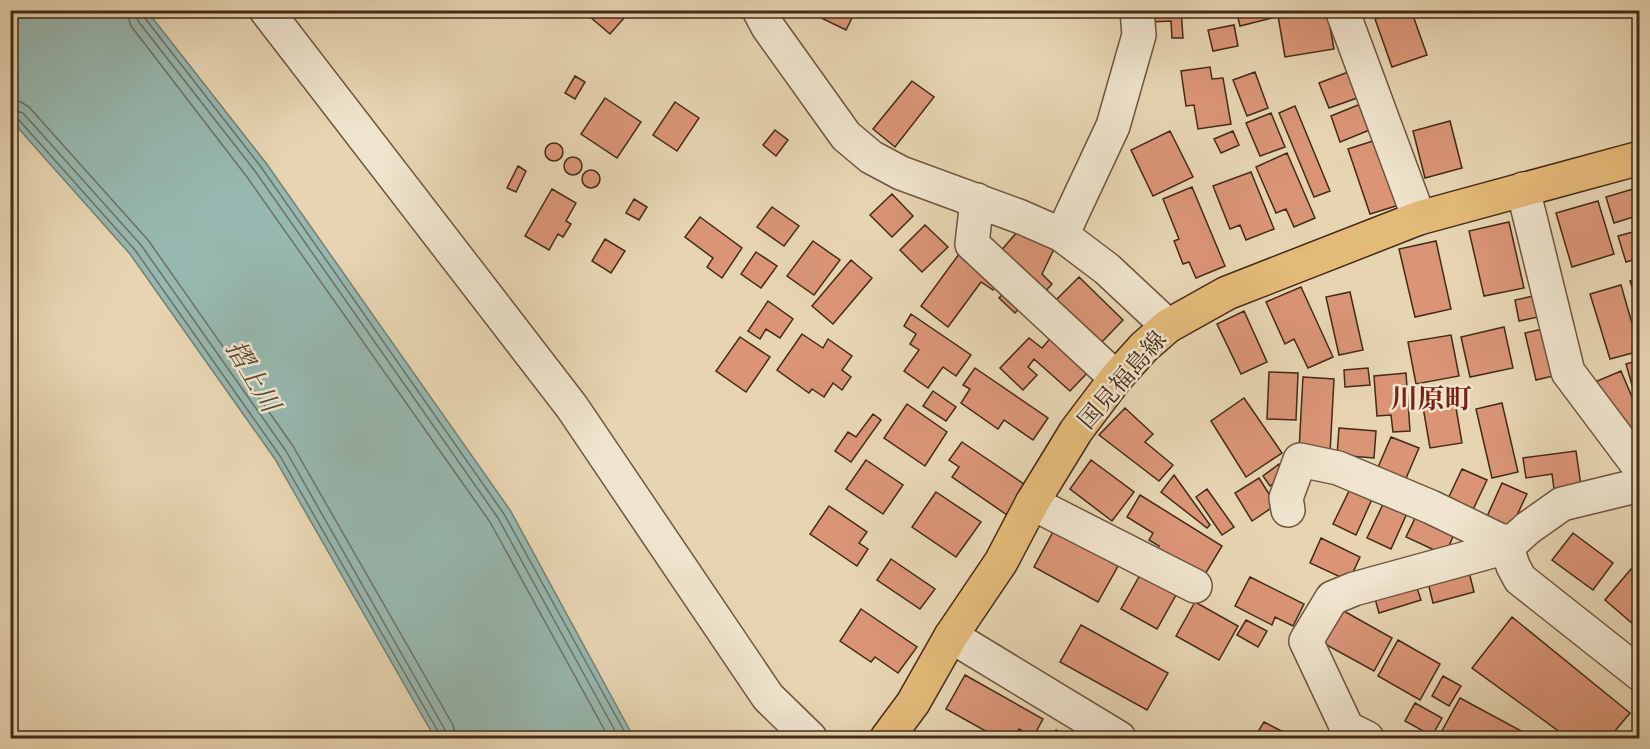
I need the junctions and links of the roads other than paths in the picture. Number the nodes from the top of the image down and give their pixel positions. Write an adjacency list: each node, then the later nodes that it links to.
1 (266, 10): 20 (street)
2 (759, 10): 7 (street)
3 (1137, 10): 9 (street)
4 (1342, 10): 8 (street)
5 (1640, 158): 6 (main road, 国見福島線)
6 (1523, 189): 8 (main road, 国見福島線); 12 (street)
7 (977, 200): 9 (street); 11 (street)
8 (1419, 218): 10 (main road, 国見福島線)
9 (1062, 235): 10 (street)
10 (1168, 326): 11 (main road, 国見福島線)
11 (1116, 378): 14 (main road, 国見福島線)
12 (1640, 468)
13 (1640, 485): 16 (street)
14 (1032, 503): 17 (street); 18 (main road, 国見福島線)
15 (1288, 510): 16 (street)
16 (1510, 544): 19 (street); 23 (street)
17 (1195, 586)
18 (951, 636): 21 (main road, 国見福島線); 22 (street)
19 (1640, 674)
20 (810, 738)
21 (887, 738)
22 (1119, 738)
23 (1367, 738)

